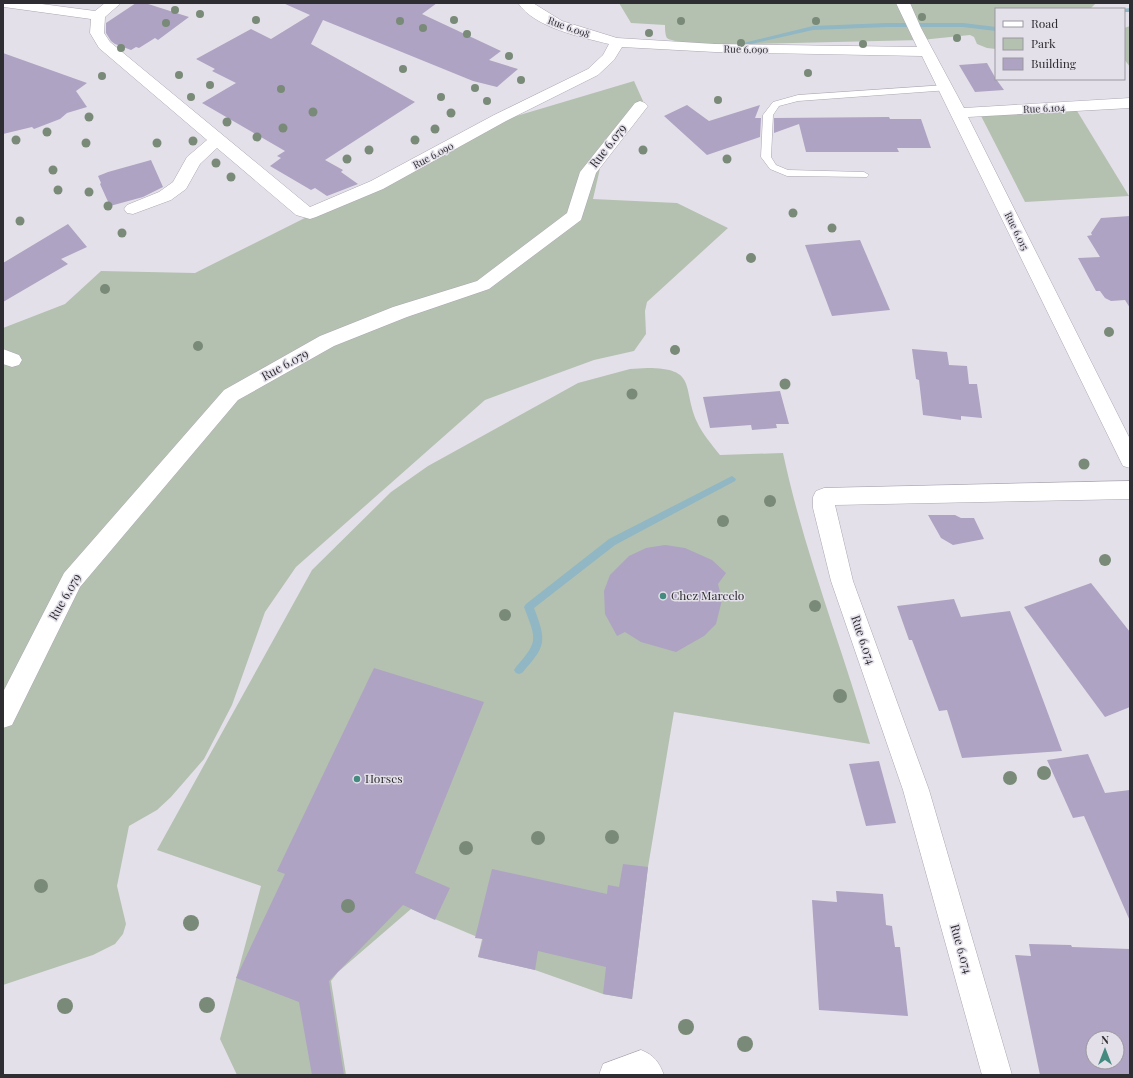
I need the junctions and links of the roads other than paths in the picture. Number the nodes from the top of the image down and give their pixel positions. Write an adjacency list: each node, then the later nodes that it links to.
1 (4, 3): 5 (street)
2 (114, 3): 5 (street)
3 (525, 3): 6 (street, Rue 6.098)
4 (904, 6): 7 (street, Rue 6.015)
5 (98, 16): 12 (street, Rue 6.090)
6 (617, 42): 7 (street, Rue 6.090); 12 (street, Rue 6.090)
7 (926, 52): 8 (street, Rue 6.015)
8 (946, 88): 11 (street, Rue 6.015); 13 (lane)
9 (1130, 103): 11 (street, Rue 6.104)
10 (640, 106): 17 (street, Rue 6.079)
11 (958, 113): 15 (street, Rue 6.015)
12 (217, 140): 14 (street)
13 (864, 175)
14 (133, 209)
15 (1129, 454)
16 (1130, 490): 20 (street, Rue 6.074)
17 (3, 717)
18 (614, 1075): 19 (street)
19 (649, 1075)
20 (997, 1075)

